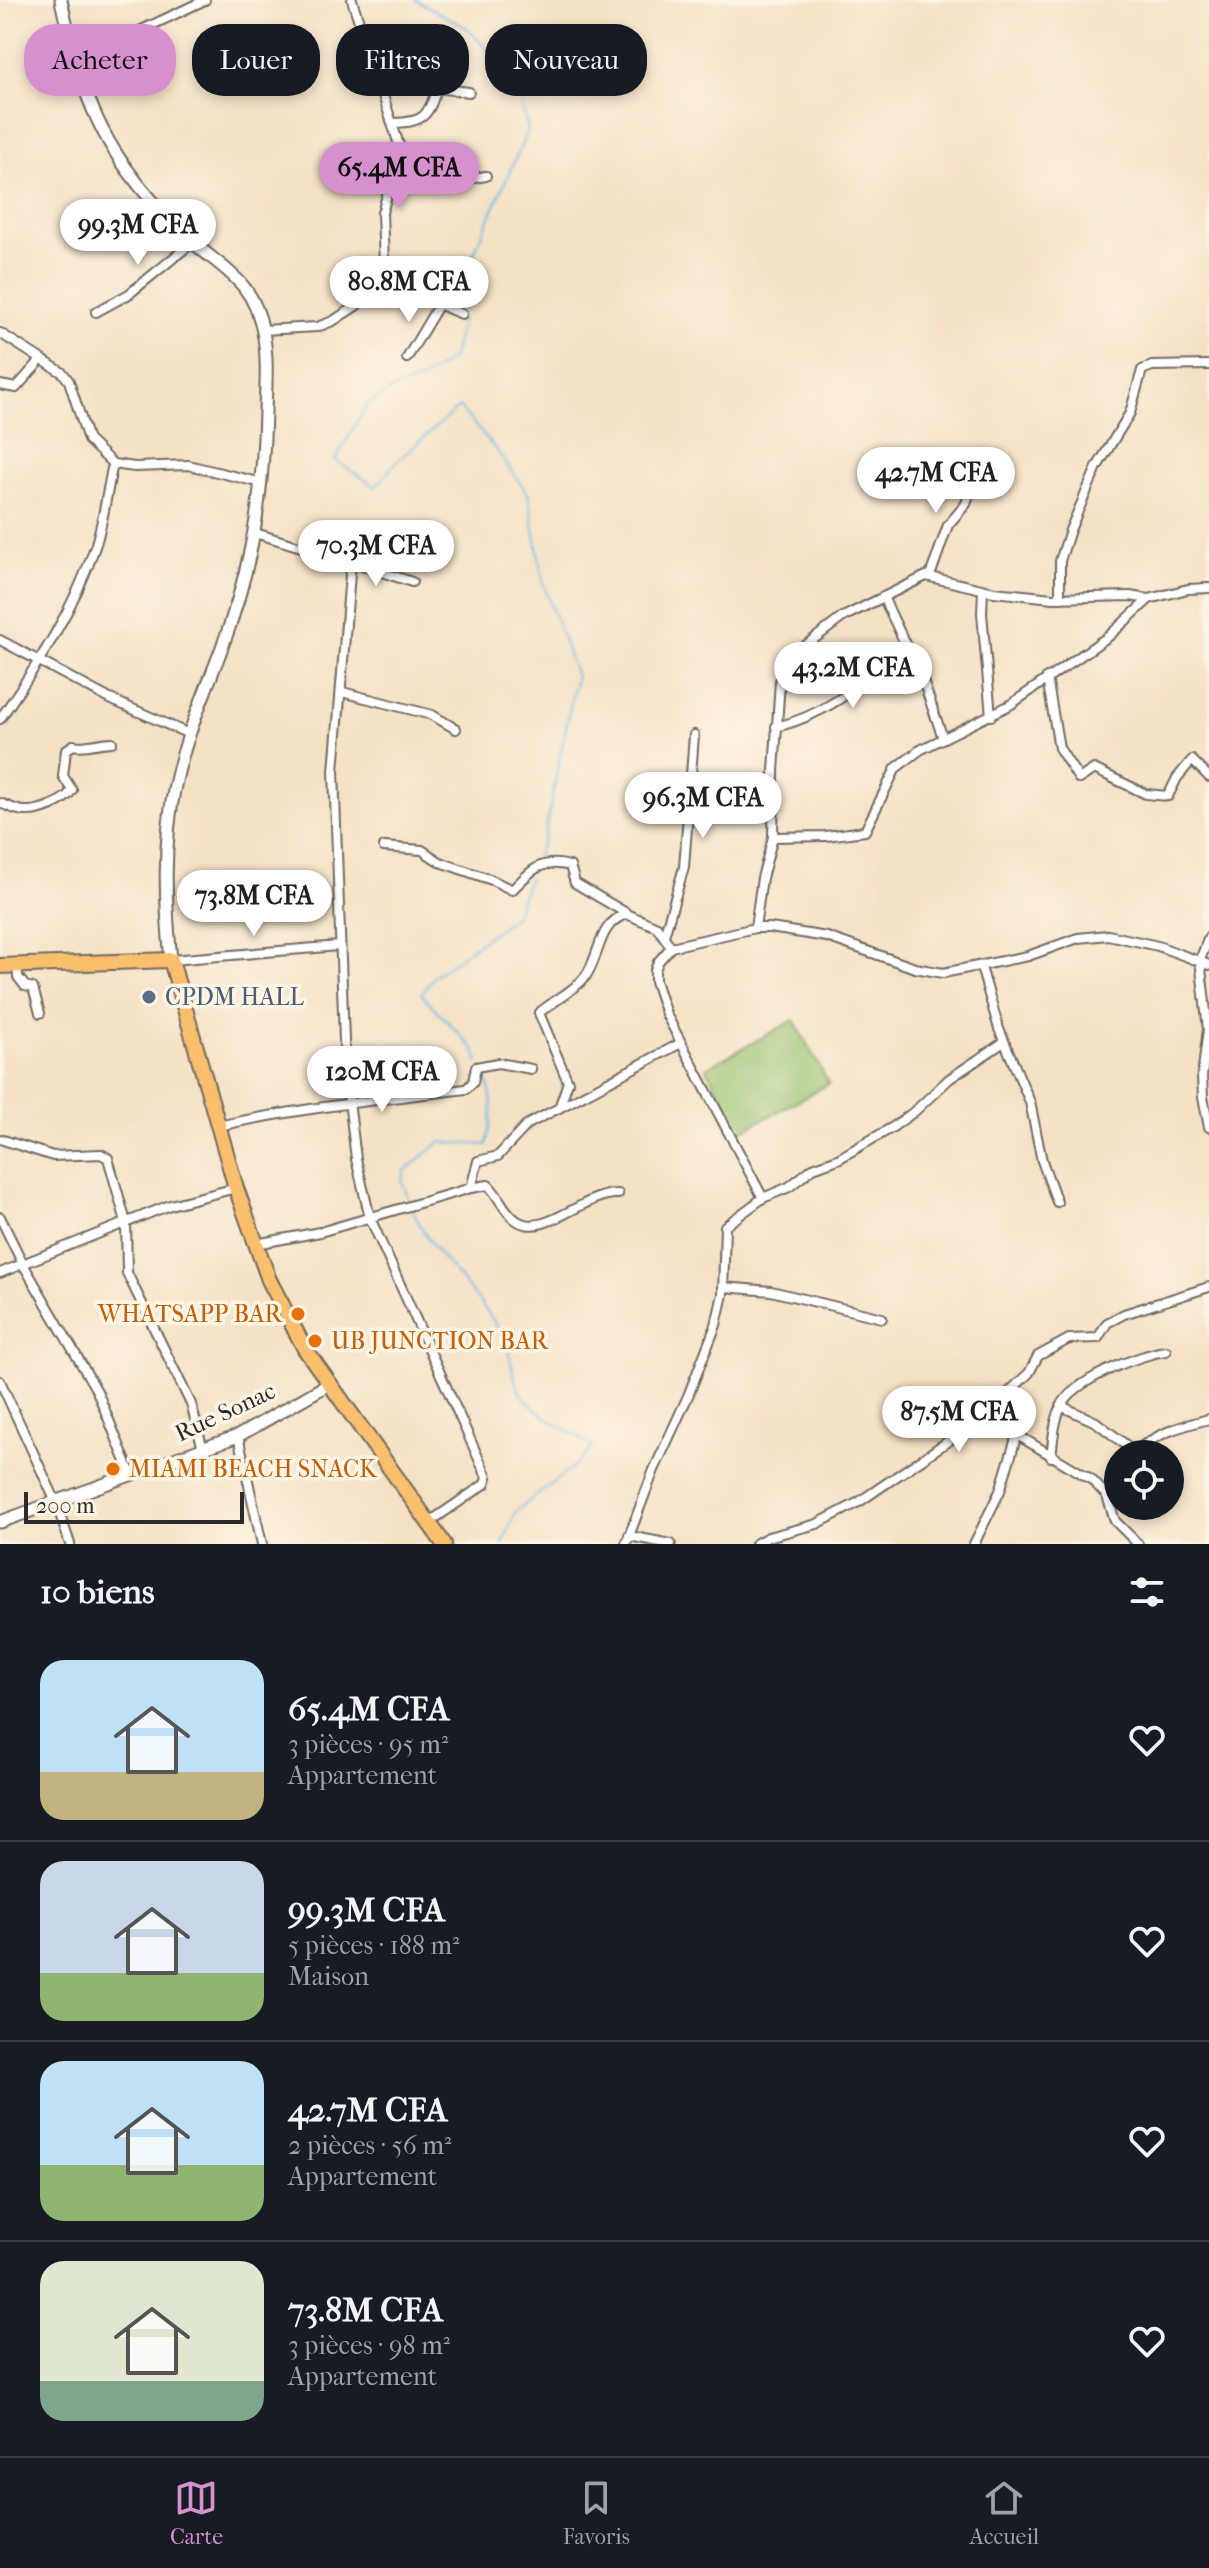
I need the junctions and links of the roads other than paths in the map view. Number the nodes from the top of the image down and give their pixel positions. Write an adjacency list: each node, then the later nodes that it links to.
1 (61, 0): 4 (street)
2 (205, 0): 5 (street)
3 (352, 0): 8 (street)
4 (66, 24)
5 (154, 24)
6 (89, 96): 11 (street)
7 (434, 96): 8 (street)
8 (394, 123): 9 (street)
9 (392, 174): 10 (street); 12 (street)
10 (486, 176)
11 (193, 242): 14 (street); 16 (street)
12 (381, 274): 13 (street); 16 (street)
13 (438, 306): 15 (street); 18 (street)
14 (96, 312)
15 (462, 314)
16 (263, 330): 24 (street)
17 (0, 333): 19 (street)
18 (407, 358)
19 (41, 360): 21 (street); 23 (street)
20 (1209, 365): 32 (street)
21 (0, 385)
22 (966, 462): 27 (street)
23 (113, 464): 24 (street); 36 (street)
24 (262, 483): 25 (street)
25 (255, 533): 26 (street); 43 (street)
26 (351, 562): 28 (street); 38 (street)
27 (930, 576): 30 (street); 31 (street)
28 (412, 582)
29 (1209, 588): 33 (street)
30 (983, 590): 32 (street); 39 (street)
31 (883, 597): 35 (street); 41 (street)
32 (1060, 598): 33 (street)
33 (1149, 599): 37 (street)
34 (0, 640): 36 (street)
35 (906, 648): 41 (street); 45 (street)
36 (38, 663): 40 (street); 43 (street)
37 (1047, 678): 39 (street); 47 (street)
38 (342, 692): 42 (street); 55 (street)
39 (991, 716): 45 (street)
40 (0, 719)
41 (776, 727): 49 (street)
42 (456, 729)
43 (189, 734): 57 (street)
44 (694, 735): 53 (street)
45 (943, 738): 49 (street)
46 (112, 742): 48 (street)
47 (1209, 777)
48 (0, 803)
49 (773, 837): 52 (street)
50 (384, 847): 51 (street)
51 (627, 914): 53 (street); 69 (street)
52 (755, 928): 56 (street); 62 (street)
53 (664, 936): 56 (street)
54 (1209, 937): 58 (street)
55 (339, 946): 57 (street); 68 (street)
56 (671, 947): 66 (street)
57 (171, 960): 59 (main road); 70 (main road)
58 (1200, 960): 60 (street); 62 (street); 64 (street)
59 (17, 965): 61 (main road); 63 (street)
60 (1209, 965)
61 (0, 966)
62 (981, 967): 65 (street)
63 (40, 1013)
64 (1209, 1034): 71 (street)
65 (1004, 1042): 76 (street); 77 (street)
66 (681, 1043): 69 (street); 76 (street)
67 (531, 1069): 68 (street)
68 (349, 1105): 70 (street); 79 (street)
69 (559, 1108): 74 (street)
70 (218, 1126): 73 (main road)
71 (1209, 1127)
72 (0, 1139): 80 (street)
73 (236, 1188): 80 (street); 81 (main road)
74 (471, 1188): 75 (street); 79 (street)
75 (618, 1194)
76 (763, 1198): 84 (street)
77 (1057, 1202)
78 (0, 1217): 82 (street)
79 (370, 1218): 81 (street); 104 (street)
80 (126, 1222): 82 (street); 97 (street)
81 (256, 1244): 89 (main road)
82 (23, 1264): 83 (street); 99 (street)
83 (0, 1273)
84 (723, 1287): 86 (street); 105 (street)
85 (1209, 1287): 91 (street)
86 (882, 1318)
87 (1166, 1351): 90 (street)
88 (0, 1381): 101 (street)
89 (329, 1384): 94 (street, Rue Sonac); 104 (main road)
90 (1061, 1406): 95 (street); 98 (street)
91 (982, 1418): 93 (street); 110 (street)
92 (1209, 1419): 96 (street)
93 (1017, 1435): 98 (street); 111 (street)
94 (238, 1436): 97 (street, Rue Sonac); 107 (street)
95 (1118, 1440)
96 (1154, 1440)
97 (203, 1449): 99 (street, Rue Sonac)
98 (1051, 1457): 100 (street)
99 (131, 1474): 101 (street, Rue Sonac)
100 (1104, 1493)
101 (56, 1502): 103 (street, Rue Sonac); 106 (street)
102 (1115, 1520): 112 (street)
103 (0, 1522)
104 (428, 1523): 108 (main road)
105 (628, 1540): 109 (street)
106 (70, 1544)
107 (262, 1544)
108 (444, 1544)
109 (671, 1544)
110 (755, 1544)
111 (974, 1544)
112 (1138, 1544)

